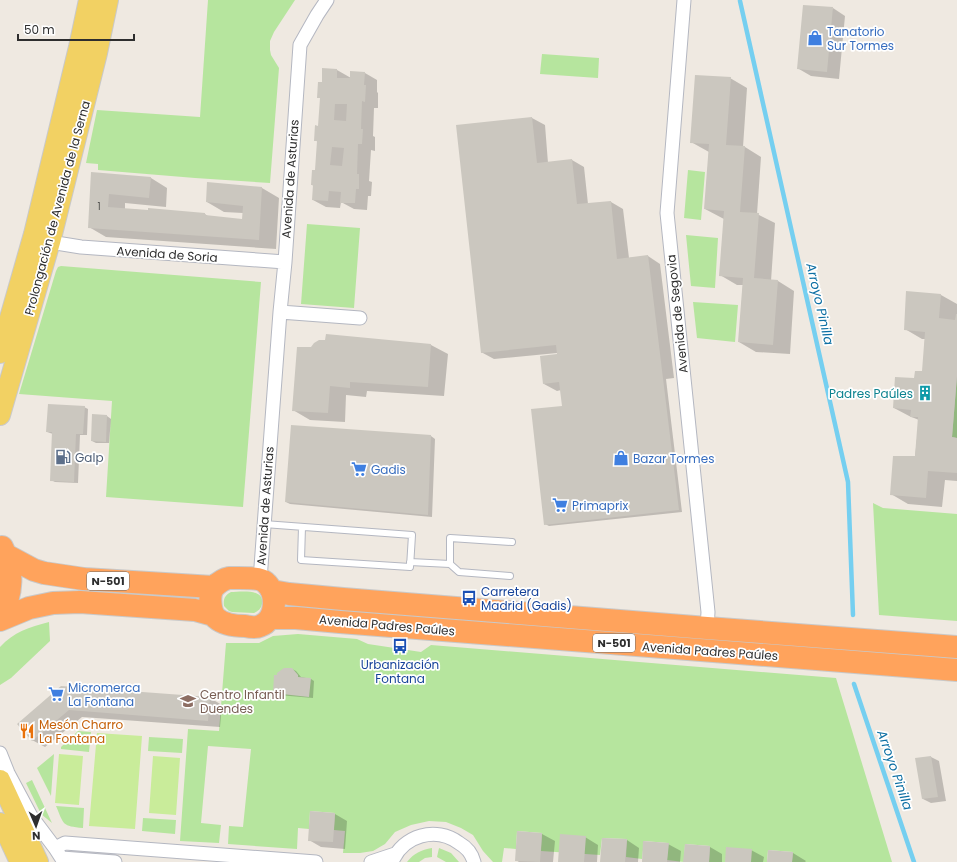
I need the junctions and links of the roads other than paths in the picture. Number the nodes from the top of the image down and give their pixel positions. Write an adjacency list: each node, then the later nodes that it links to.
1 (89, 0): 9 (main road, Prolongación de Avenida de la Serna)
2 (108, 0): 5 (main road, Prolongación de Avenida de la Serna)
3 (327, 0): 6 (street, Avenida de Asturias)
4 (684, 0): 24 (street, Avenida de Segovia)
5 (50, 242): 6 (street, Avenida de Soria); 10 (main road, Prolongación de Avenida de la Serna)
6 (285, 262): 7 (street, Avenida de Asturias)
7 (280, 312): 8 (street); 11 (street, Avenida de Asturias)
8 (360, 318)
9 (0, 353)
10 (0, 415)
11 (264, 524): 12 (lane); 18 (street, Avenida de Asturias)
12 (302, 527): 15 (lane); 15 (lane)
13 (512, 542): 16 (lane)
14 (3, 549): 19 (highway, N-501); 21 (highway, N-501)
15 (410, 562): 16 (lane)
16 (450, 564): 17 (lane)
17 (510, 576)
18 (266, 585): 19 (highway, N-501); 22 (highway); 24 (highway, Avenida Padres Paúles / N-501)
19 (214, 587): 20 (highway)
20 (214, 615): 22 (highway, N-501); 23 (highway, N-501)
21 (0, 616)
22 (271, 618): 26 (highway, Avenida Padres Paúles / N-501)
23 (0, 620)
24 (706, 628): 25 (highway, Avenida Padres Paúles / N-501)
25 (957, 647)
26 (957, 670)
27 (0, 753): 31 (street)
28 (0, 780): 36 (main road)
29 (0, 823): 35 (main road)
30 (0, 838): 34 (street)
31 (61, 856): 37 (street); 38 (street)
32 (394, 858): 33 (street); 39 (street)
33 (475, 861)
34 (9, 862)
35 (20, 862)
36 (38, 862)
37 (115, 862)
38 (316, 862)
39 (371, 862)

